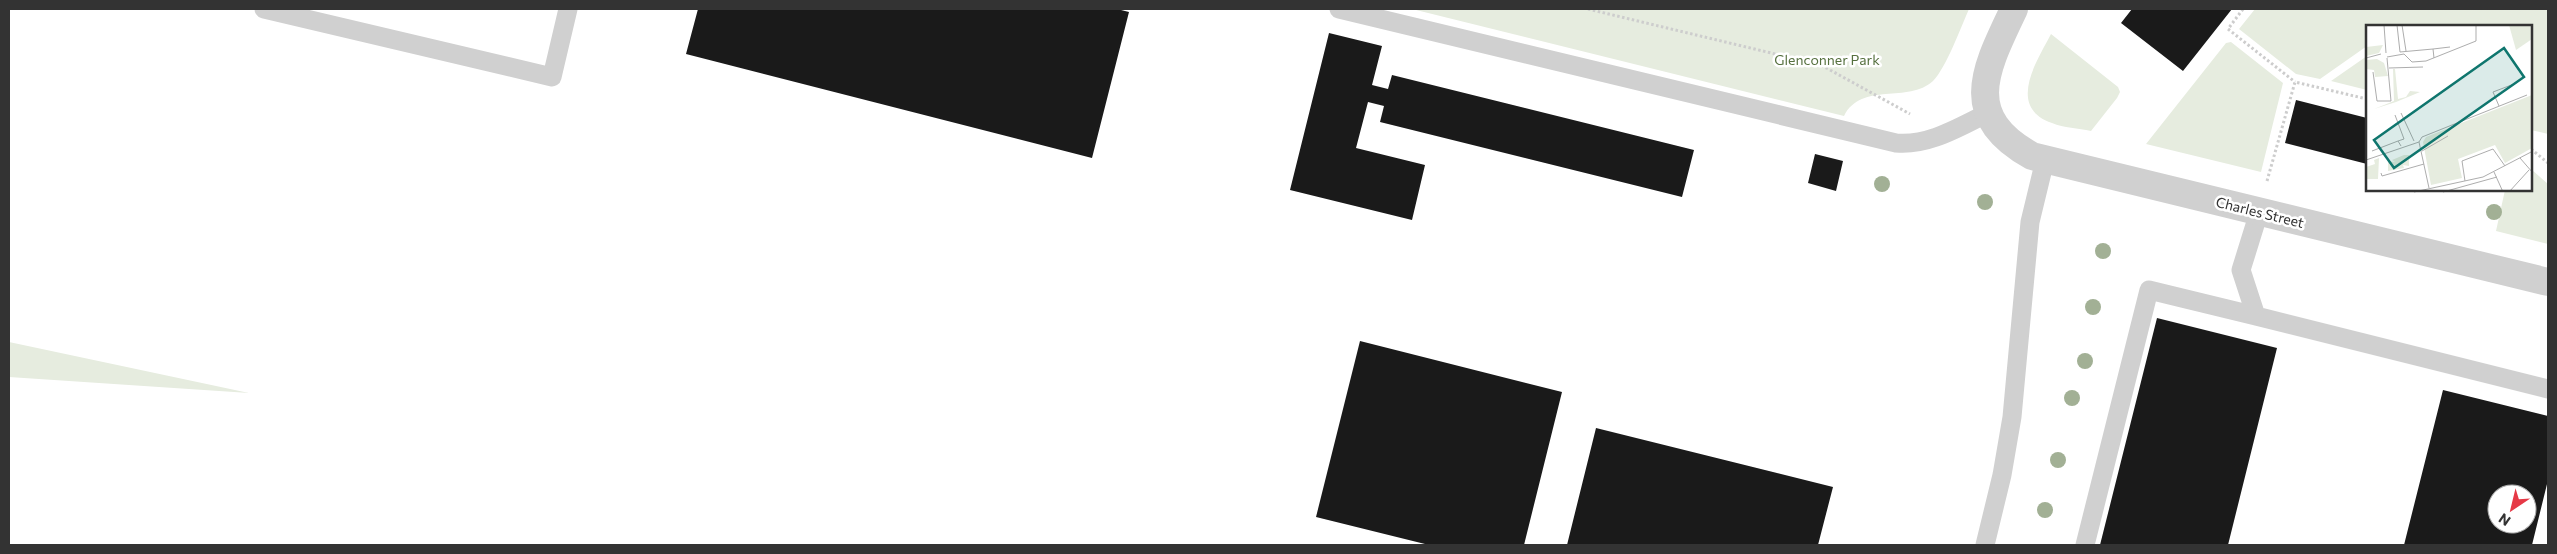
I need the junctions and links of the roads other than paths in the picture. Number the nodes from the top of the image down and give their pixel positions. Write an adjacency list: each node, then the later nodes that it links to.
1 (264, 9): 2 (lane)
2 (568, 9)
3 (1339, 9): 5 (lane)
4 (2014, 9): 5 (street)
5 (1988, 114): 6 (street, Charles Street)
6 (2045, 160): 7 (street, Charles Street); 11 (lane)
7 (2259, 212): 8 (street, Charles Street); 9 (lane)
8 (2548, 282)
9 (2256, 316): 10 (lane); 12 (lane)
10 (2548, 389)
11 (1985, 545)
12 (2085, 545)

